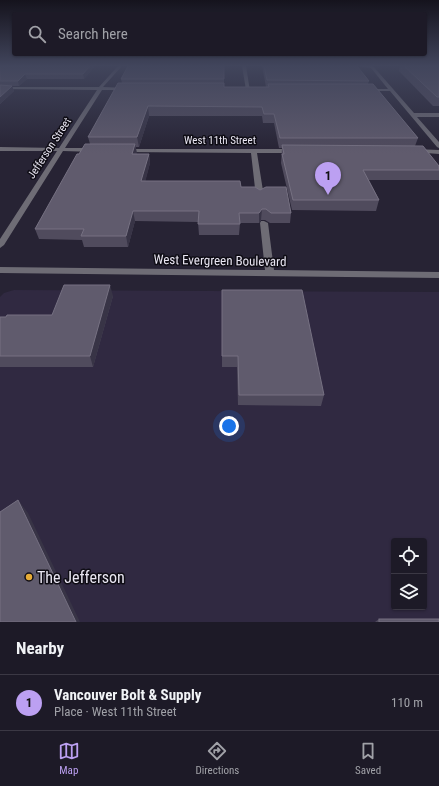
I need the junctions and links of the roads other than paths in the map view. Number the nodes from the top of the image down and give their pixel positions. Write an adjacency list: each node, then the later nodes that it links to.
1 (96, 95): 7 (street, Jefferson Street)
2 (396, 95): 3 (street)
3 (413, 115): 4 (street); 5 (street)
4 (439, 115)
5 (439, 146)
6 (0, 149): 7 (street)
7 (61, 150): 8 (street); 16 (street, Jefferson Street)
8 (104, 150)
9 (119, 150): 10 (street, West 11th Street)
10 (254, 150): 11 (street, West 11th Street); 14 (street)
11 (300, 151)
12 (408, 151): 13 (street)
13 (439, 152)
14 (260, 197)
15 (264, 223): 18 (street)
16 (0, 245)
17 (0, 270): 18 (street, West Evergreen Boulevard)
18 (270, 273): 19 (street, West Evergreen Boulevard)
19 (439, 275)

